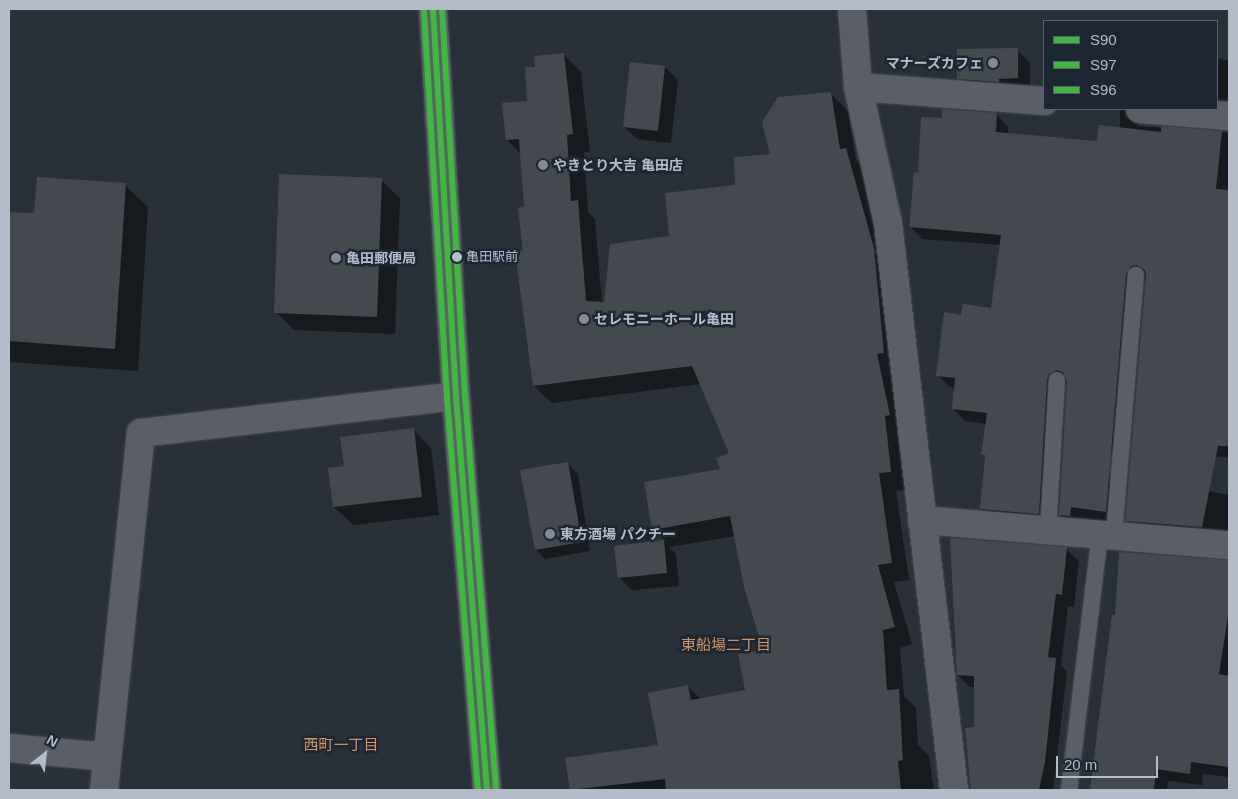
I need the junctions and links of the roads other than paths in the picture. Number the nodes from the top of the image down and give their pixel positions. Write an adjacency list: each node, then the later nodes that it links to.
1 (433, 9): 9 (main road)
2 (852, 9): 3 (street)
3 (858, 87): 4 (street); 10 (street)
4 (1043, 101)
5 (1153, 110): 6 (street)
6 (1229, 116)
7 (1136, 275): 12 (lane)
8 (1057, 380): 11 (lane)
9 (456, 396): 15 (street); 17 (main road)
10 (922, 520): 11 (street); 18 (street)
11 (1048, 530): 12 (street)
12 (1107, 535): 13 (street); 19 (lane)
13 (1229, 545)
14 (9, 748): 15 (street)
15 (107, 757): 16 (street)
16 (104, 790)
17 (487, 790)
18 (954, 790)
19 (1069, 790)

